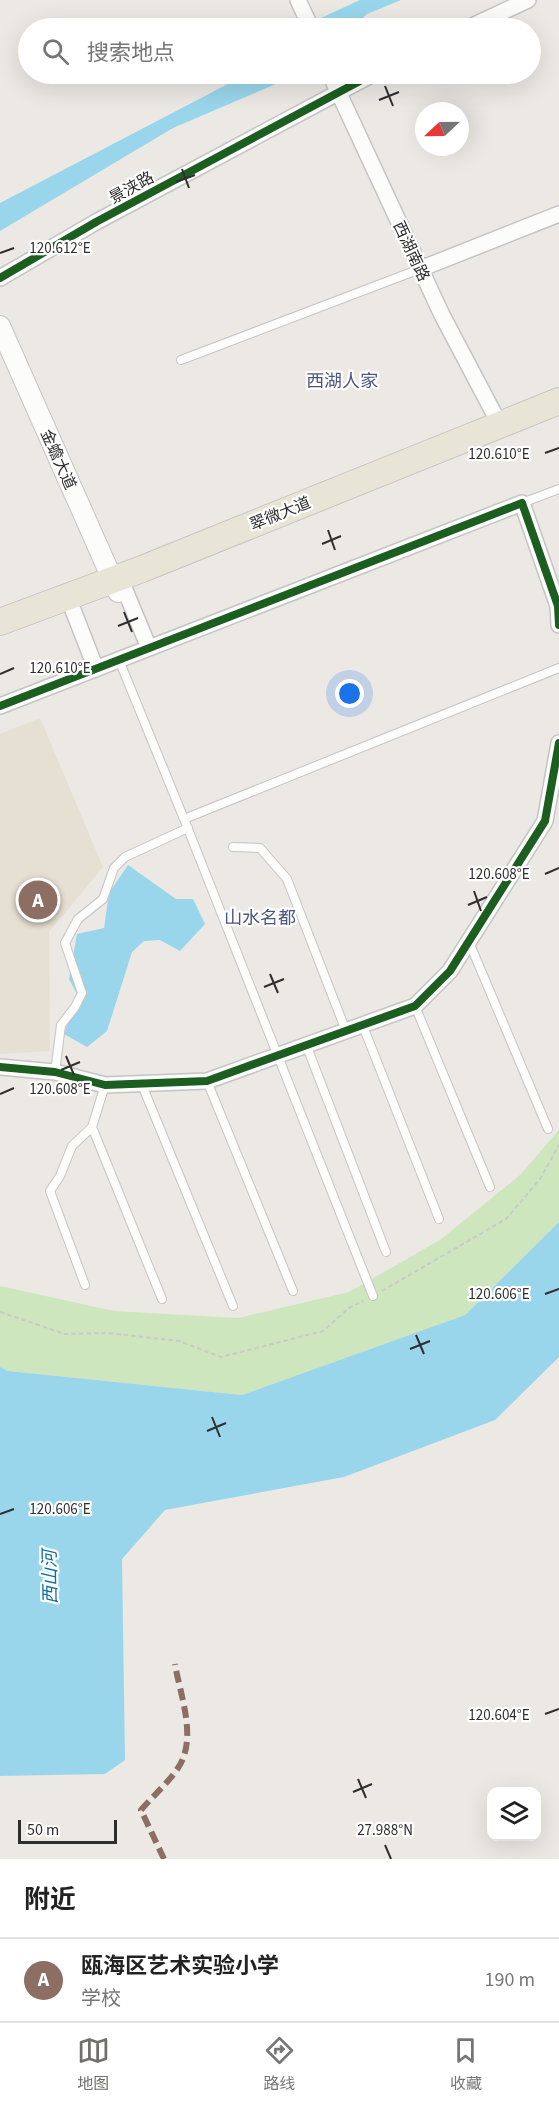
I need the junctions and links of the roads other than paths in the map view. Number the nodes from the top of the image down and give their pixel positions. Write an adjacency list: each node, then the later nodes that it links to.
1 (528, 0): 2 (street)
2 (489, 18)
3 (335, 84): 5 (street, 西湖南路)
4 (351, 84): 5 (street, 景浃路)
5 (338, 90): 7 (street, 西湖南路); 8 (street, 景浃路)
6 (559, 214): 7 (street)
7 (420, 269): 10 (lane); 13 (street, 西湖南路)
8 (0, 278)
9 (0, 326): 16 (street, 金蟾大道)
10 (181, 360)
11 (559, 401): 13 (main road, 翠微大道)
12 (559, 419): 16 (main road, 翠微大道)
13 (500, 425): 16 (main road, 翠微大道)
14 (559, 489): 15 (lane)
15 (522, 503): 17 (street); 22 (street)
16 (119, 587): 18 (main road, 翠微大道); 19 (main road, 翠微大道); 22 (street)
17 (558, 606): 20 (street)
18 (72, 610): 21 (main road, 翠微大道); 25 (street)
19 (0, 622)
20 (559, 625)
21 (0, 638)
22 (149, 648): 23 (street)
23 (119, 660): 25 (street); 28 (lane)
24 (559, 668): 28 (lane)
25 (96, 669): 26 (street)
26 (0, 706)
27 (559, 743): 31 (street)
28 (184, 819): 29 (lane)
29 (188, 828): 36 (lane); 38 (lane)
30 (233, 847): 34 (lane)
31 (469, 942): 32 (street); 43 (lane)
32 (415, 1005): 33 (street); 44 (lane)
33 (363, 1026): 34 (street); 45 (lane)
34 (347, 1033): 35 (street)
35 (307, 1047): 36 (street); 46 (lane)
36 (278, 1057): 39 (street); 49 (lane)
37 (0, 1067): 38 (street)
38 (55, 1072): 40 (street)
39 (207, 1081): 41 (street); 48 (lane)
40 (105, 1085): 41 (street); 42 (lane)
41 (142, 1085): 51 (lane)
42 (92, 1126): 47 (lane); 50 (lane)
43 (548, 1129)
44 (490, 1187)
45 (439, 1219)
46 (386, 1252)
47 (85, 1285)
48 (293, 1291)
49 (373, 1296)
50 (162, 1299)
51 (233, 1305)

